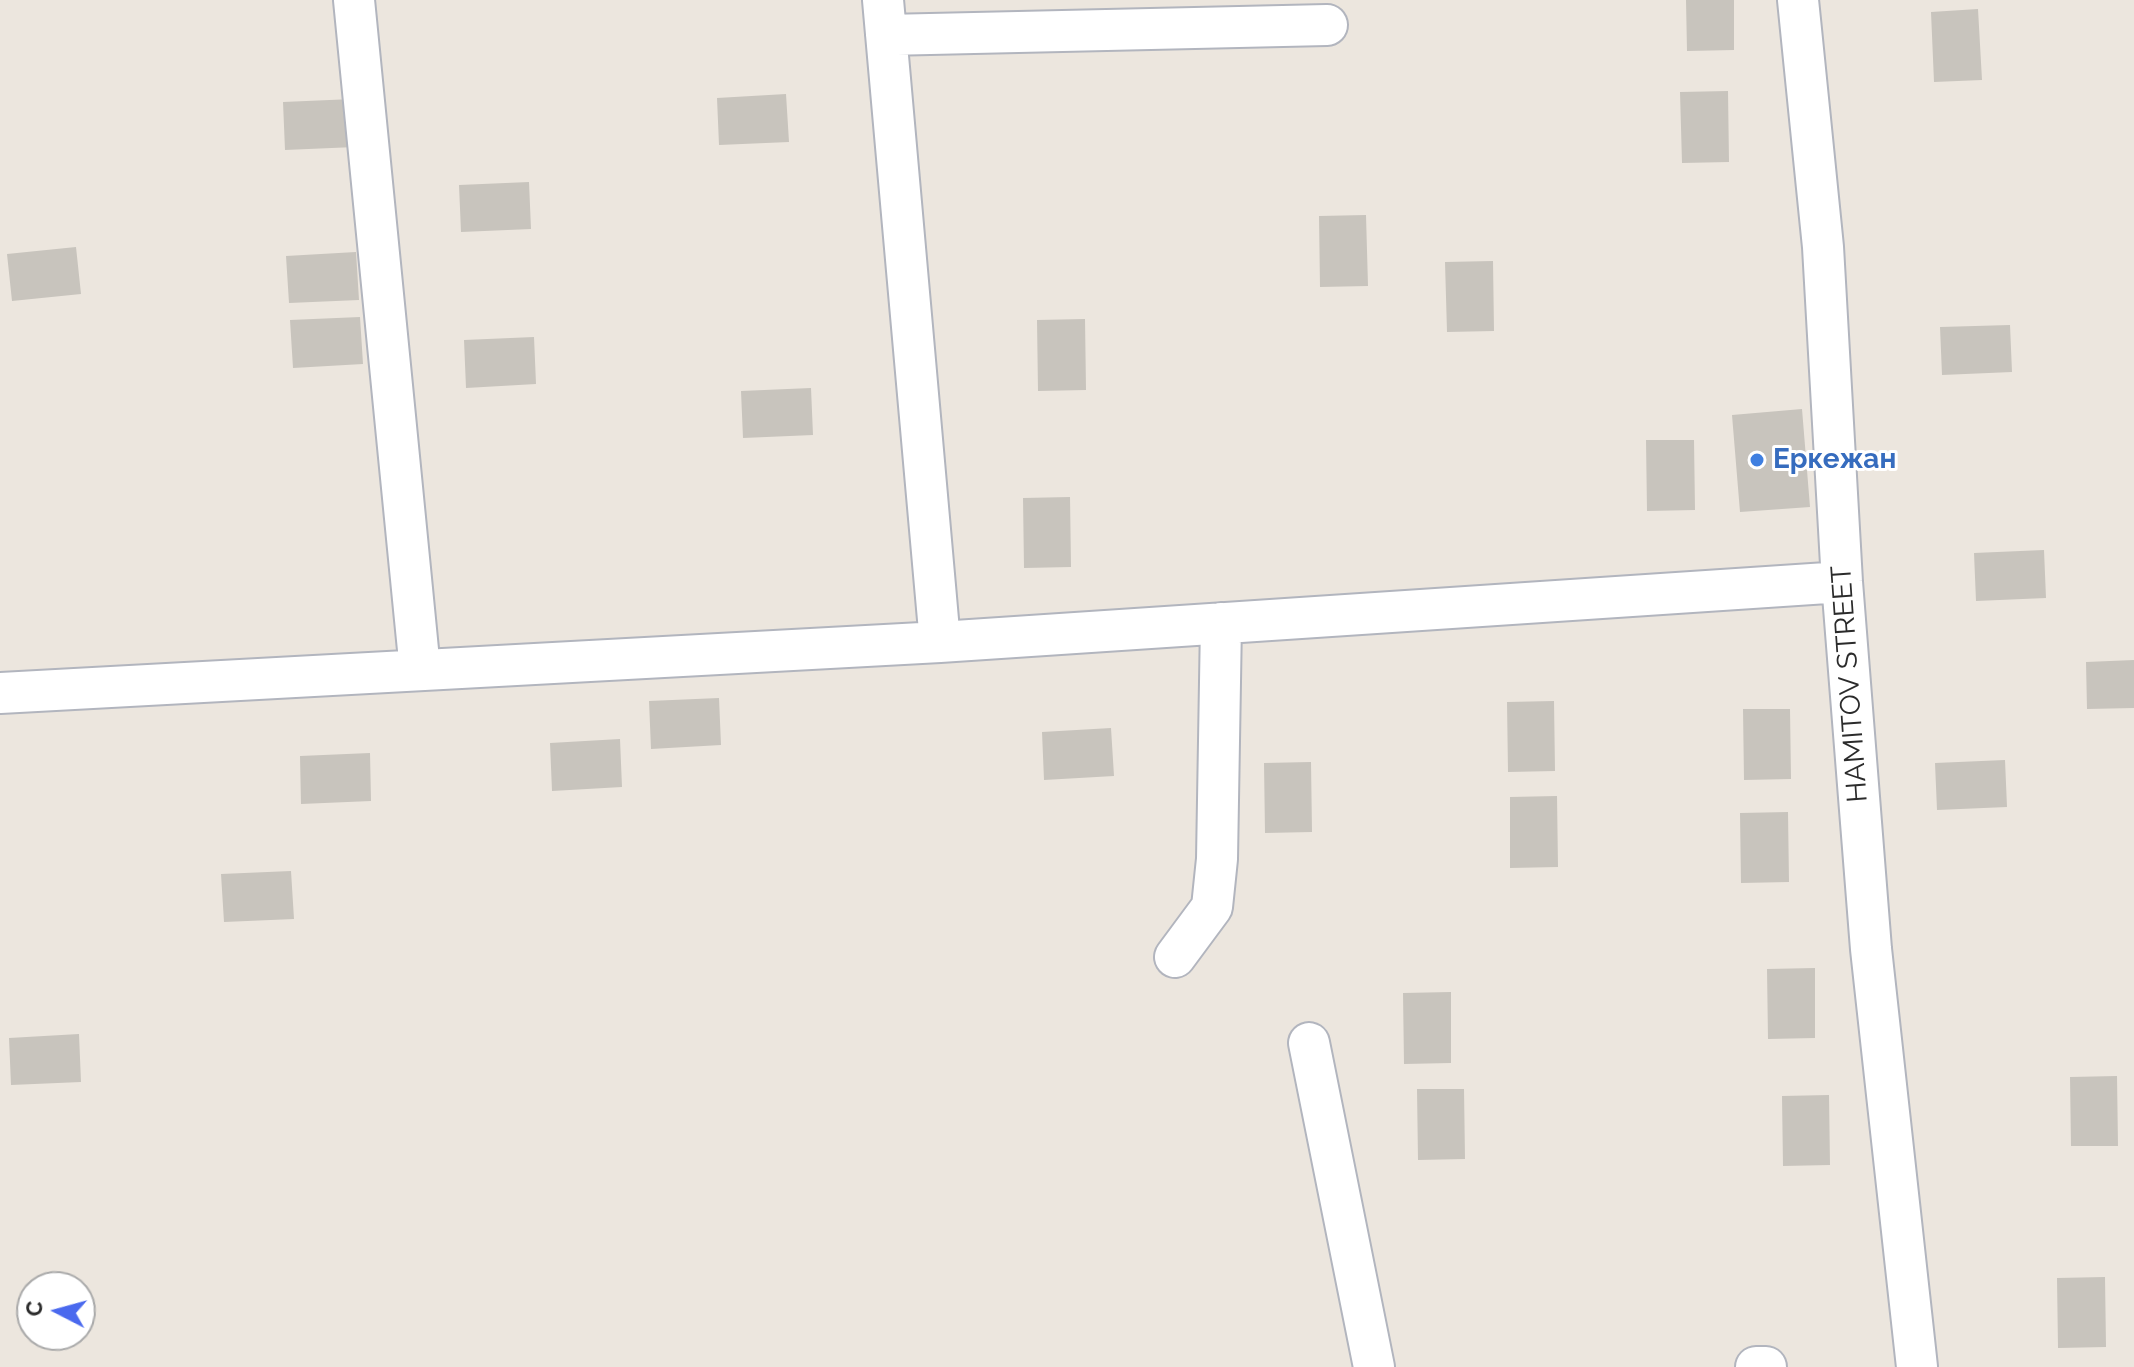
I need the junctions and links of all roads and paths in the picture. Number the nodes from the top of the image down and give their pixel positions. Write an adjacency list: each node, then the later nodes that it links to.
1 (354, 0): 8 (street)
2 (1798, 0): 5 (street, HAMITOV STREET)
3 (884, 18): 4 (street); 7 (street)
4 (1327, 25)
5 (1842, 582): 6 (street); 15 (street, HAMITOV STREET)
6 (1221, 623): 7 (street); 10 (street)
7 (940, 642): 8 (street)
8 (420, 670): 9 (street)
9 (0, 693)
10 (1175, 957)
11 (1309, 1043): 12 (street)
12 (1374, 1367)
13 (1756, 1367): 14 (street)
14 (1766, 1367)
15 (1917, 1367)

